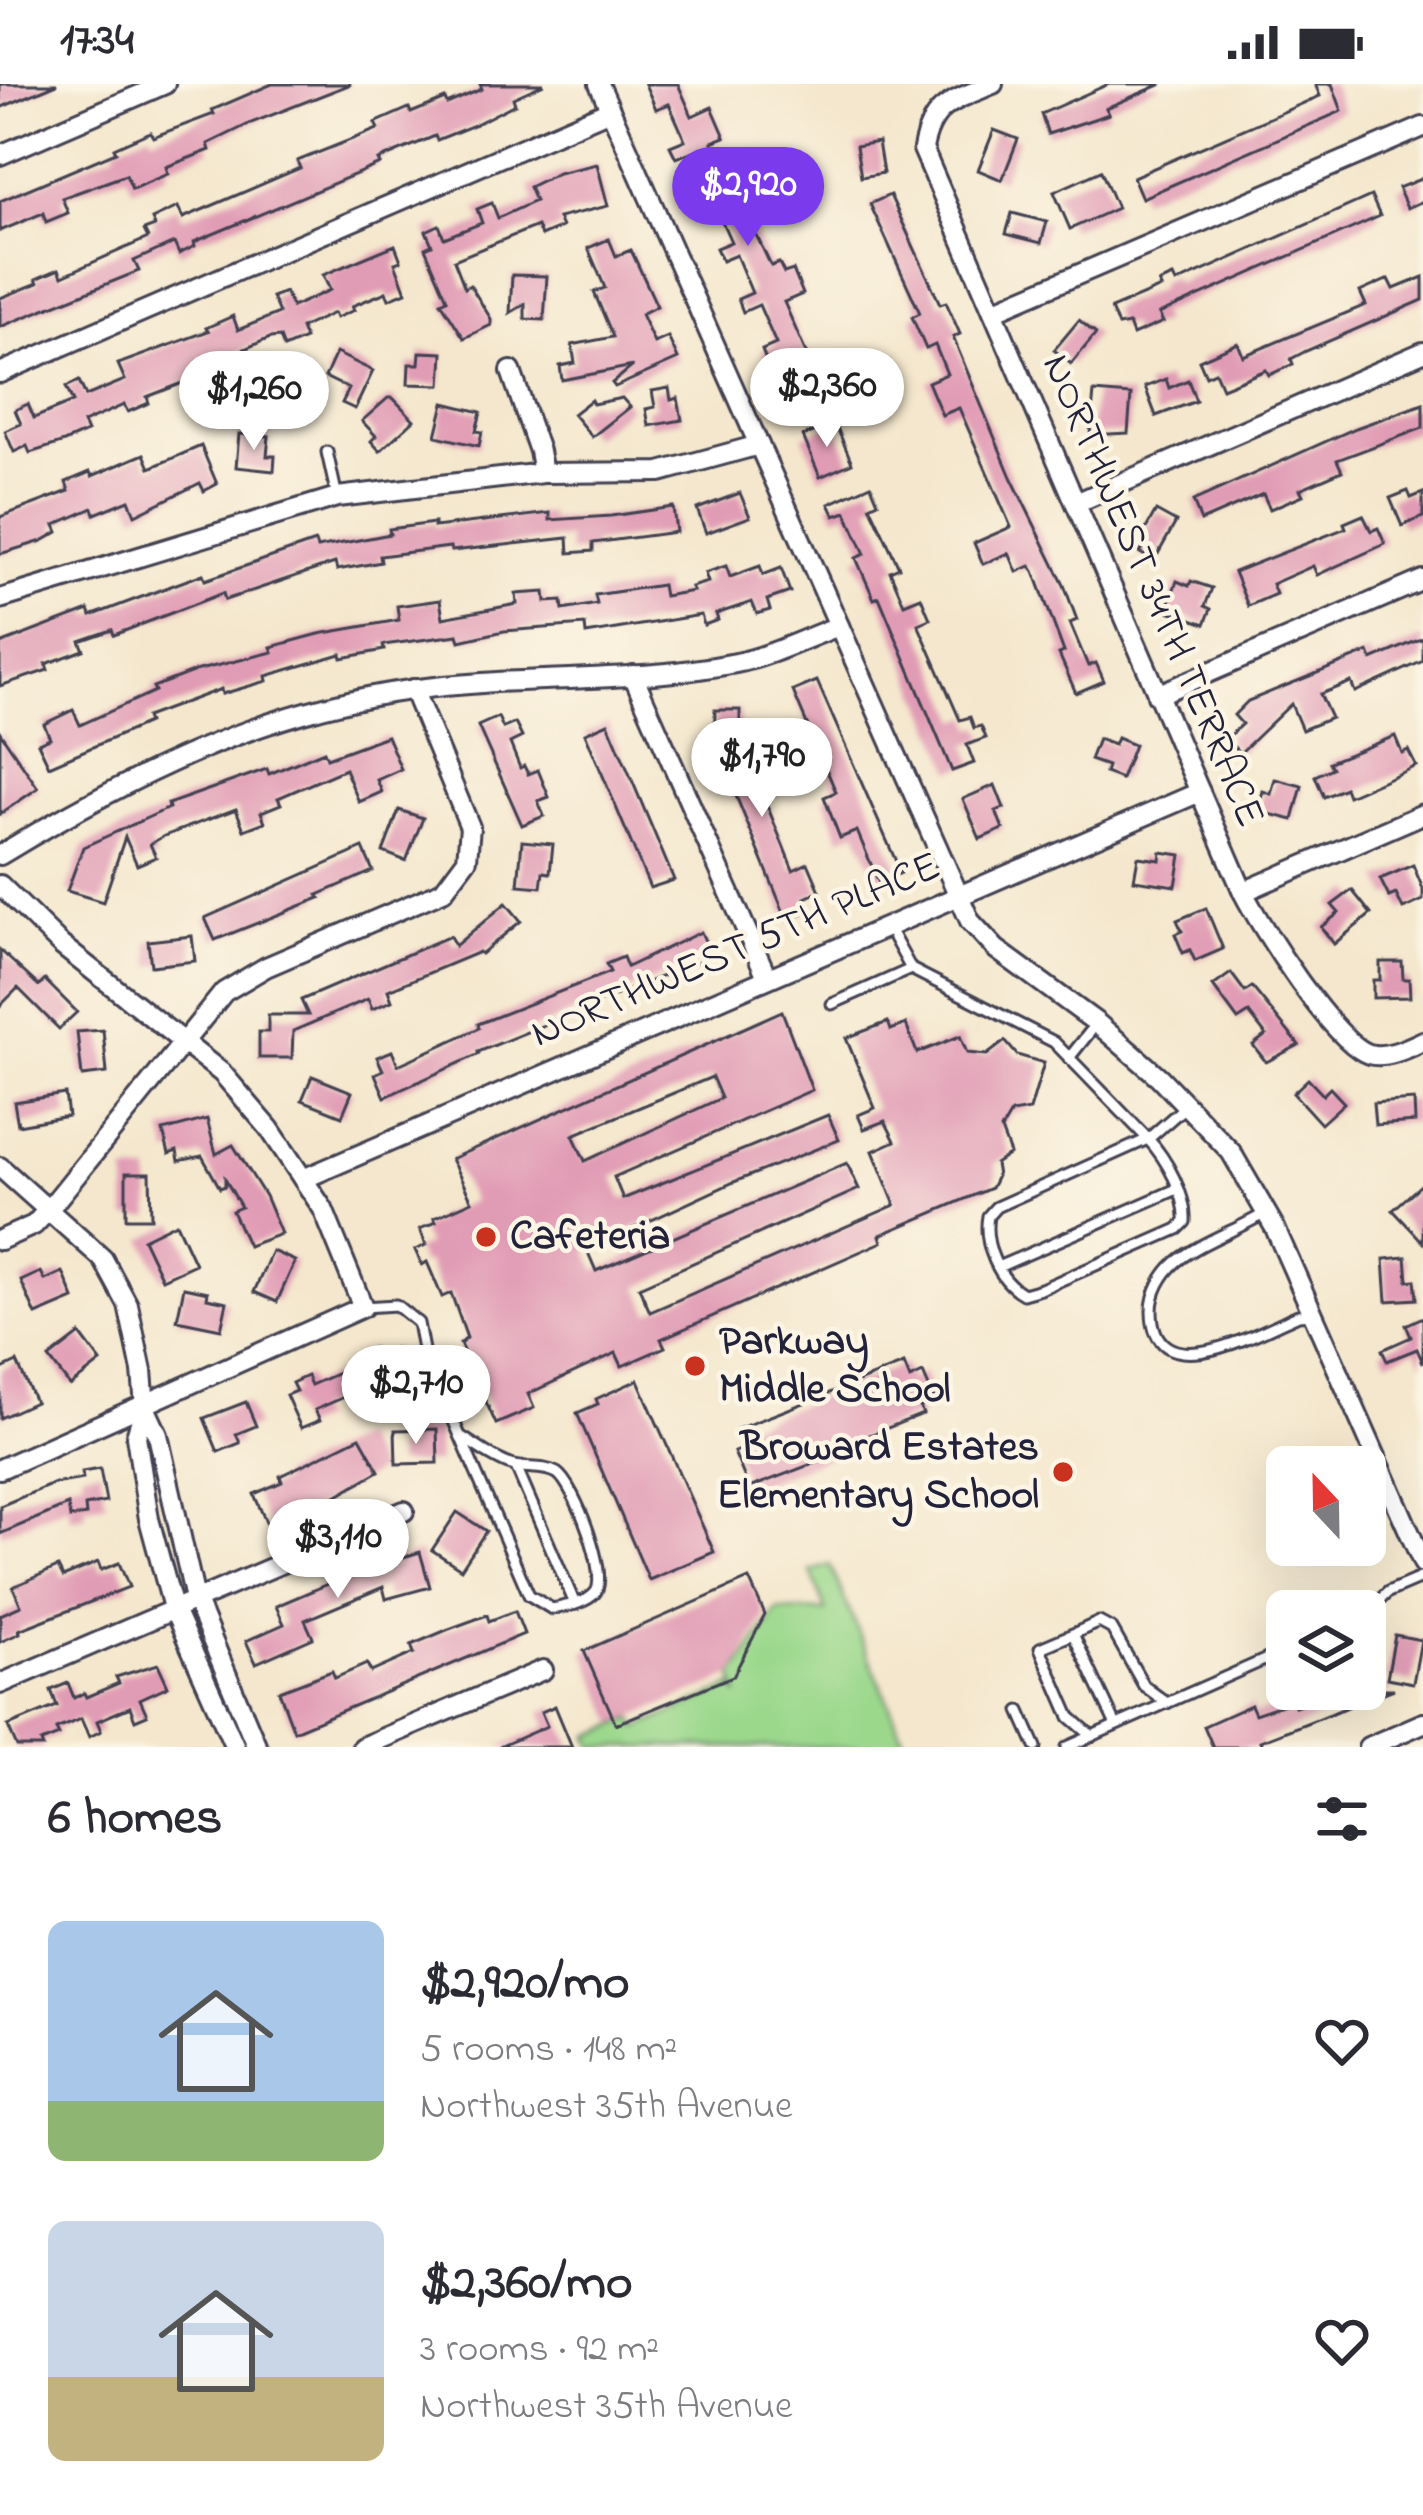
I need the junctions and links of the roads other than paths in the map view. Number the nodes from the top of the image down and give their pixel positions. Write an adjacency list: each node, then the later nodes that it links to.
1 (165, 84): 6 (street)
2 (598, 84): 4 (street)
3 (993, 84): 7 (street, NORTHWEST 34TH TERRACE)
4 (610, 110): 10 (street); 11 (street)
5 (1423, 127): 7 (street)
6 (0, 155)
7 (993, 311): 15 (street, NORTHWEST 34TH TERRACE)
8 (1423, 352): 15 (street)
9 (511, 371): 13 (street)
10 (0, 373)
11 (759, 445): 13 (street); 18 (street)
12 (327, 452): 14 (lane)
13 (543, 473): 14 (street)
14 (337, 497): 17 (street)
15 (1076, 503): 21 (street, NORTHWEST 34TH TERRACE)
16 (1423, 580): 21 (street)
17 (0, 599)
18 (839, 626): 19 (street); 27 (street)
19 (633, 675): 20 (street); 30 (street)
20 (413, 689): 24 (street); 34 (street)
21 (1157, 695): 22 (street, NORTHWEST 34TH TERRACE)
22 (1199, 792): 26 (street, NORTHWEST 34TH TERRACE); 27 (street, NORTHWEST 5TH PLACE)
23 (1423, 814): 26 (street)
24 (0, 855)
25 (0, 885): 34 (street)
26 (1243, 892): 33 (street, NORTHWEST 34TH TERRACE)
27 (957, 895): 28 (street, NORTHWEST 5TH PLACE); 32 (street)
28 (887, 925): 29 (lane); 30 (street, NORTHWEST 5TH PLACE)
29 (910, 969): 31 (lane); 35 (lane)
30 (766, 977): 39 (street, NORTHWEST 5TH PLACE)
31 (832, 1004)
32 (1097, 1023): 35 (lane); 36 (street)
33 (1423, 1041)
34 (184, 1042): 39 (street); 41 (street)
35 (1069, 1058): 37 (lane)
36 (1187, 1106): 37 (lane); 42 (street)
37 (1148, 1138): 40 (lane); 44 (lane)
38 (0, 1167): 41 (street)
39 (303, 1179): 45 (street)
40 (1177, 1189): 44 (lane); 44 (lane)
41 (50, 1209): 43 (street); 47 (street)
42 (1267, 1212): 46 (street); 46 (lane)
43 (0, 1240)
44 (998, 1267)
45 (363, 1306): 47 (street); 48 (lane)
46 (1313, 1314): 52 (street)
47 (145, 1407): 50 (street); 55 (street); 57 (street)
48 (462, 1437): 49 (lane); 56 (lane)
49 (516, 1467): 56 (lane); 56 (lane)
50 (0, 1468)
51 (404, 1511): 55 (street)
52 (1423, 1563)
53 (1423, 1577): 54 (lane)
54 (1386, 1594)
55 (195, 1599): 57 (street); 68 (street)
56 (575, 1604)
57 (173, 1608): 61 (street); 67 (street)
58 (1073, 1634): 62 (lane); 65 (lane); 66 (lane)
59 (1266, 1659): 62 (lane)
60 (543, 1670): 69 (street)
61 (0, 1684)
62 (1167, 1703): 65 (lane)
63 (1021, 1711): 70 (lane)
64 (1423, 1724): 72 (street)
65 (1116, 1725): 66 (lane)
66 (1092, 1736): 71 (lane)
67 (235, 1747)
68 (256, 1747)
69 (362, 1747)
70 (1036, 1747)
71 (1067, 1747)
72 (1368, 1747)

